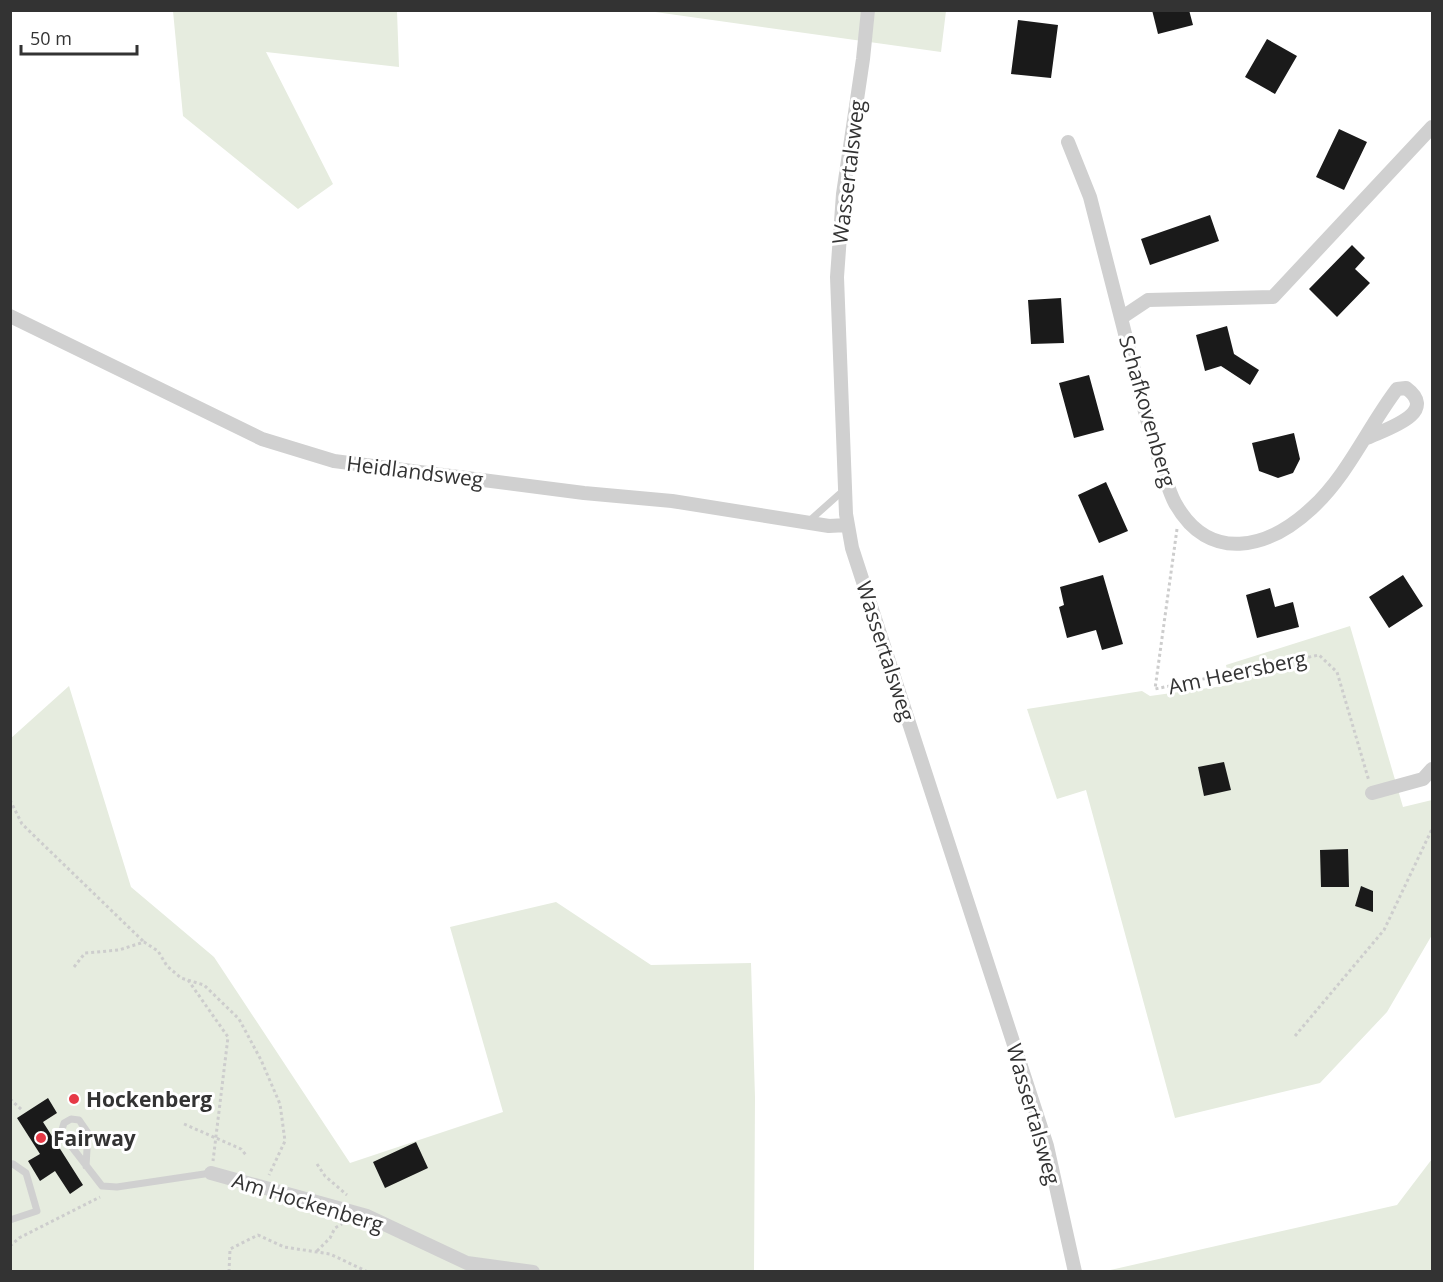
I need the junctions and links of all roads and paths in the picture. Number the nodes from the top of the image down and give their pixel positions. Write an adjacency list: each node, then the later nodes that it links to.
1 (868, 10): 7 (street, Wassertalsweg)
2 (1432, 127): 5 (street, Schafkovenberg)
3 (1068, 142): 5 (street, Schafkovenberg)
4 (10, 316): 9 (street, Heidlandsweg)
5 (1121, 318): 8 (street, Schafkovenberg)
6 (1367, 438): 8 (street, Schafkovenberg)
7 (845, 489): 9 (lane); 10 (street, Wassertalsweg)
8 (1180, 509): 12 (path, Am Heersberg)
9 (808, 522): 10 (street, Heidlandsweg)
10 (848, 525): 39 (street, Wassertalsweg)
11 (1432, 769): 12 (street)
12 (1372, 793)
13 (10, 800): 15 (path)
14 (1432, 829): 18 (path)
15 (144, 942): 16 (path); 17 (path)
16 (74, 967)
17 (187, 978): 23 (path); 30 (path)
18 (1295, 1036)
19 (10, 1099): 20 (path)
20 (12, 1106): 21 (path)
21 (23, 1111)
22 (184, 1124): 23 (path)
23 (216, 1140): 24 (path); 28 (path)
24 (246, 1155)
25 (14, 1164): 33 (lane)
26 (317, 1164): 31 (path)
27 (86, 1166): 27 (lane); 29 (lane)
28 (211, 1173): 29 (lane, Am Hockenberg); 30 (street, Am Hockenberg)
29 (117, 1187): 34 (path)
30 (263, 1187): 31 (street, Am Hockenberg)
31 (356, 1212): 32 (street, Am Hockenberg)
32 (369, 1217): 35 (path); 38 (street, Am Hockenberg)
33 (10, 1220)
34 (10, 1246)
35 (317, 1251): 36 (path); 37 (path)
36 (229, 1272)
37 (368, 1272)
38 (533, 1272)
39 (1075, 1272)

